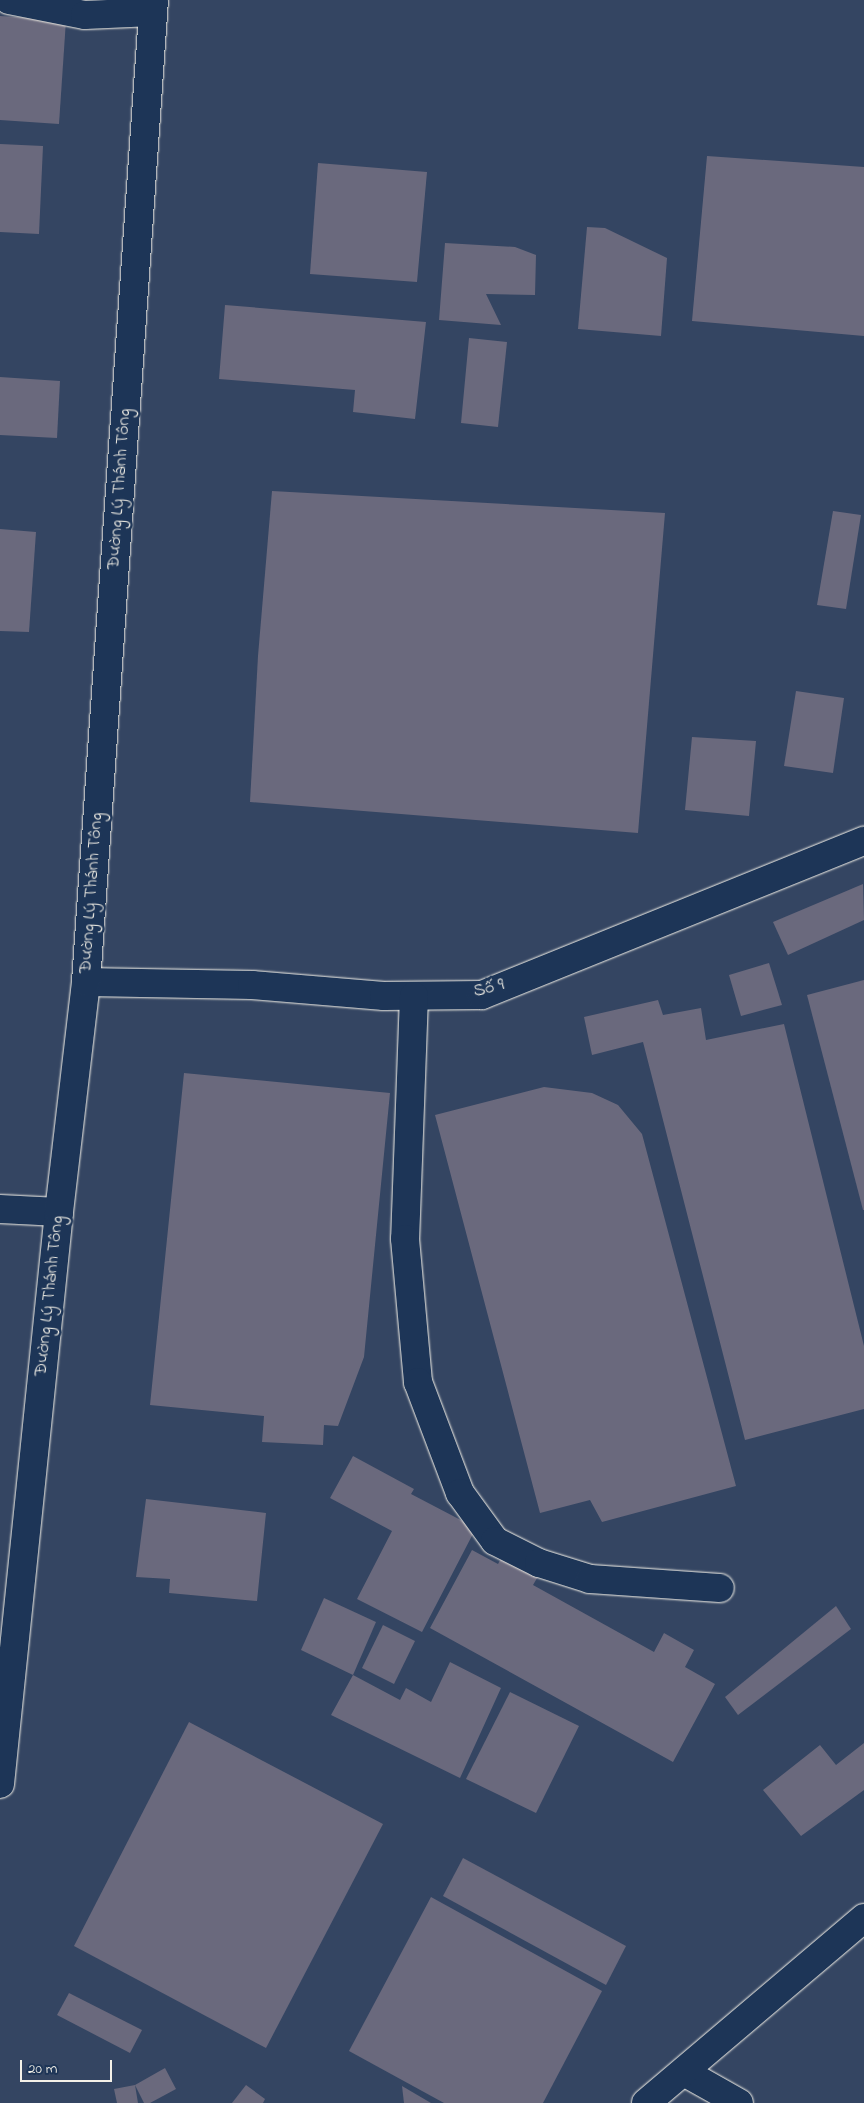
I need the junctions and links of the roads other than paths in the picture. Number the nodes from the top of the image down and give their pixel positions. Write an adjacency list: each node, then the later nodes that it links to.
1 (9, 0): 2 (street)
2 (153, 6): 4 (street, Đường Lý Thánh Tông)
3 (864, 841): 5 (street, Số 9)
4 (86, 982): 5 (street, Số 9); 7 (street, Đường Lý Thánh Tông)
5 (414, 996): 8 (street)
6 (0, 1209): 7 (street)
7 (59, 1212): 9 (street, Đường Lý Thánh Tông)
8 (720, 1588)
9 (0, 1784)
10 (864, 1918): 11 (street)
11 (684, 2072): 12 (street); 13 (street)
12 (646, 2103)
13 (739, 2103)

